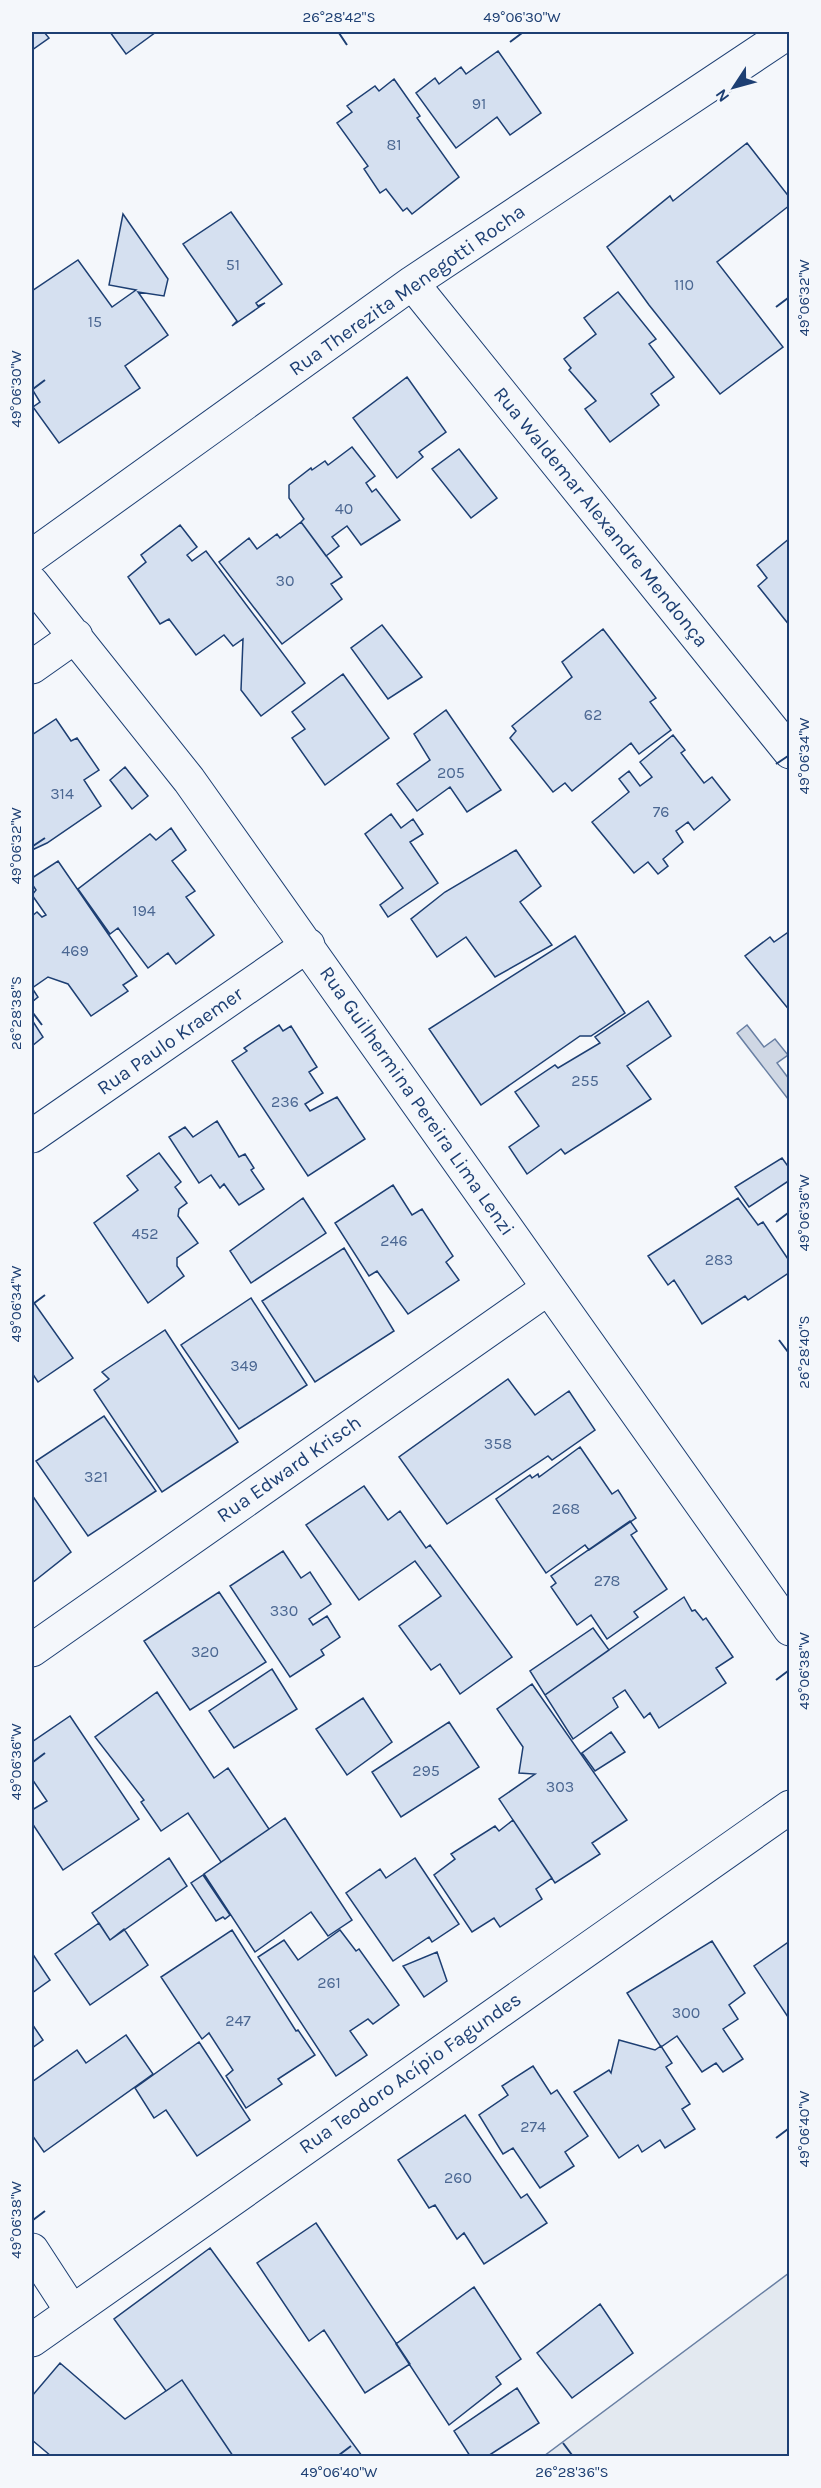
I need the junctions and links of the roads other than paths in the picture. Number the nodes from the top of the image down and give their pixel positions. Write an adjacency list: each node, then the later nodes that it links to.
1 (789, 32): 2 (street, Rua Therezita Menegotti Rocha)
2 (412, 284): 3 (street, Rua Therezita Menegotti Rocha); 7 (street, Rua Waldemar Alexandre Mendonça)
3 (32, 556)
4 (32, 583): 5 (street, Rua Guilhermina Pereira Lima Lenzi)
5 (76, 636): 6 (street); 8 (street, Rua Guilhermina Pereira Lima Lenzi)
6 (32, 667)
7 (789, 752)
8 (308, 945): 9 (street, Rua Paulo Kraemer); 10 (street, Rua Guilhermina Pereira Lima Lenzi)
9 (32, 1136)
10 (547, 1288): 11 (street, Rua Guilhermina Pereira Lima Lenzi); 12 (street, Rua Edward Krisch)
11 (789, 1629)
12 (32, 1650)
13 (789, 1807): 15 (street, Rua Teodoro Acípio Fagundes)
14 (32, 2250): 15 (street)
15 (71, 2310): 16 (street, Rua Teodoro Acípio Fagundes)
16 (32, 2340)

